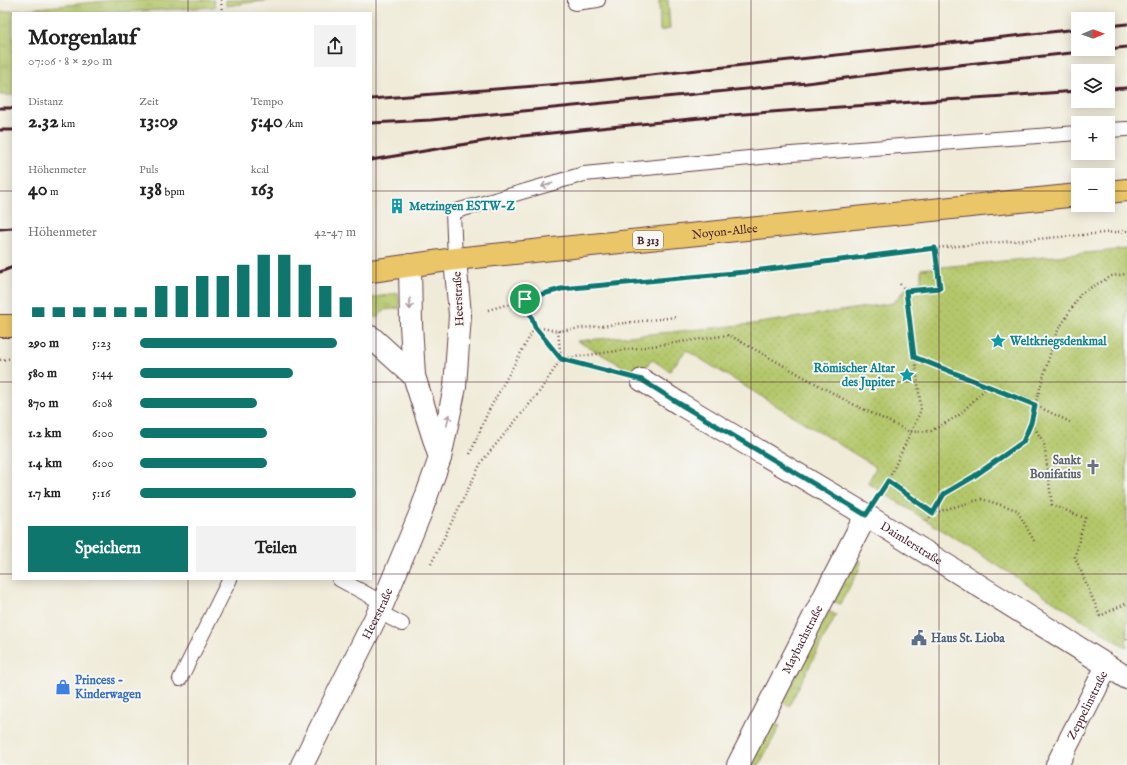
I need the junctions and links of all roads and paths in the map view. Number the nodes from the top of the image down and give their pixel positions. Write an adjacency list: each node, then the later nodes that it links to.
1 (221, 0): 4 (path)
2 (575, 0): 3 (lane)
3 (598, 0)
4 (222, 12)
5 (1127, 129): 6 (lane)
6 (1115, 130)
7 (1071, 134): 13 (lane, one-way to 13)
8 (1127, 190): 9 (main road)
9 (1115, 191)
10 (1071, 197): 13 (main road, Noyon-Allee / B 313)
11 (1127, 231): 12 (path)
12 (935, 248): 18 (path); 19 (path)
13 (455, 259): 14 (main road, Noyon-Allee / B 313); 20 (street, Heerstraße)
14 (410, 265): 15 (main road, Noyon-Allee / B 313); 31 (street, one-way to 31)
15 (372, 271)
16 (1127, 274): 34 (path)
17 (900, 284): 18 (path)
18 (906, 291): 27 (path)
19 (525, 299): 20 (path); 24 (path)
20 (460, 315): 38 (street, Heerstraße, one-way to 20)
21 (676, 317): 25 (path)
22 (0, 326): 23 (main road)
23 (12, 326)
24 (535, 327): 25 (path); 29 (path); 39 (path)
25 (558, 331): 29 (path)
26 (372, 338): 31 (street)
27 (914, 357): 33 (path); 37 (path)
28 (12, 358): 30 (path)
29 (561, 359): 32 (path); 37 (path); 45 (path)
30 (0, 360)
31 (414, 376): 38 (street)
32 (642, 380): 42 (street, Daimlerstraße)
33 (987, 387): 34 (path); 37 (path)
34 (1035, 405): 35 (path); 36 (path)
35 (1070, 422)
36 (1031, 423): 41 (path); 48 (path)
37 (910, 432): 40 (path)
38 (440, 458): 49 (street, Heerstraße)
39 (467, 458)
40 (888, 481): 41 (path); 42 (path)
41 (933, 513): 43 (path); 44 (path)
42 (866, 515): 51 (street, Daimlerstraße); 55 (street, Maybachstraße)
43 (925, 524)
44 (1034, 541)
45 (430, 567)
46 (230, 580): 53 (lane)
47 (340, 580): 49 (lane)
48 (1127, 603)
49 (381, 607): 50 (lane); 54 (street, Heerstraße)
50 (402, 624)
51 (1107, 666): 52 (street, Daimlerstraße); 56 (street, Zeppelinstraße)
52 (1127, 678)
53 (180, 679)
54 (302, 765)
55 (738, 765)
56 (1057, 765)

